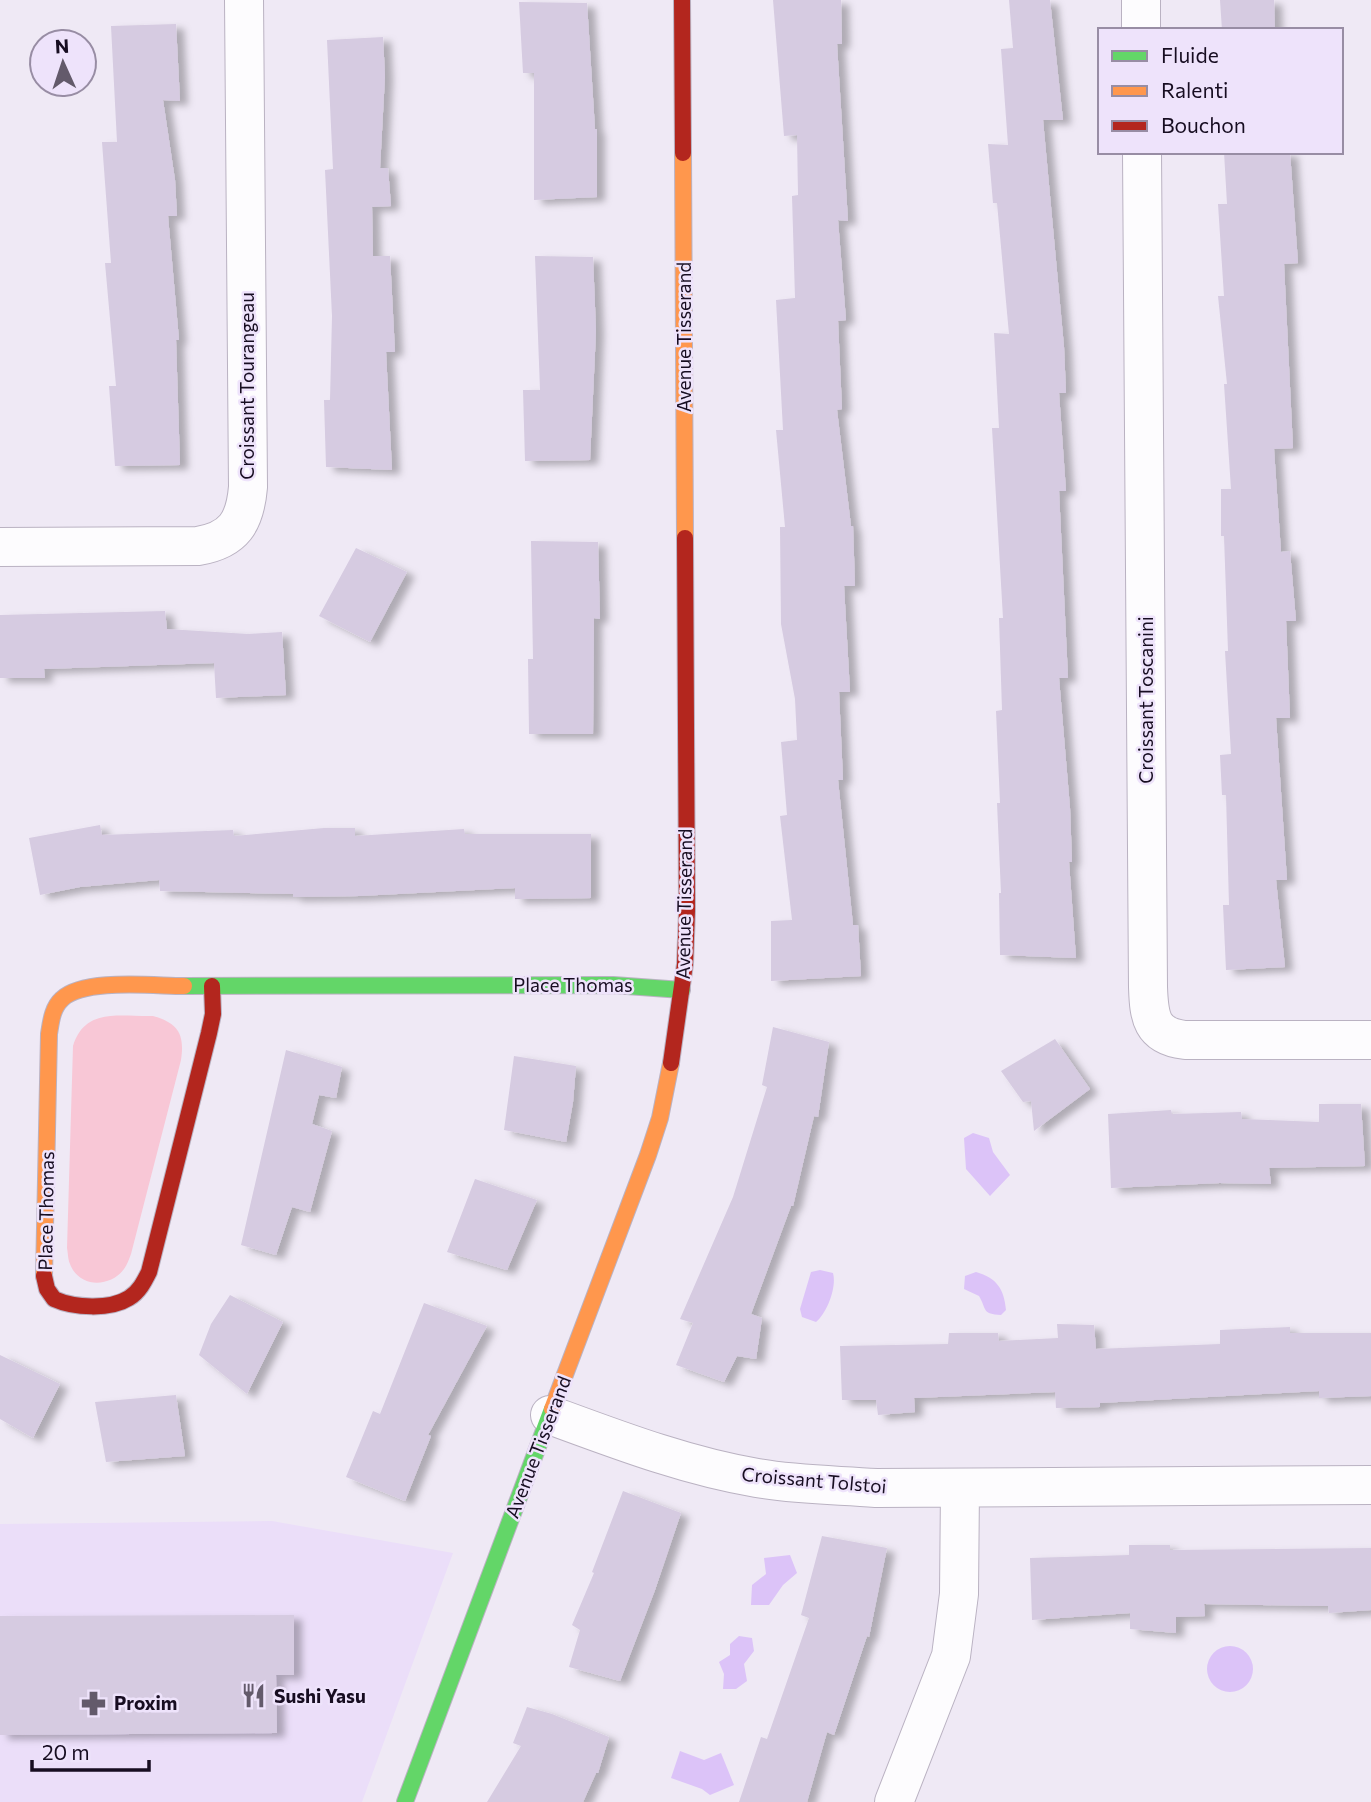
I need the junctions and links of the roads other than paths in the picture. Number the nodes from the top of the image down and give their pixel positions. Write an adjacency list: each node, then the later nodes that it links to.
1 (244, 0): 6 (street, Croissant Tourangeau)
2 (682, 0): 8 (street, Avenue Tisserand)
3 (1141, 0): 4 (street)
4 (1141, 28)
5 (1142, 154): 9 (street, Croissant Toscanini)
6 (0, 547)
7 (212, 986): 7 (street, Place Thomas); 8 (street, Place Thomas)
8 (682, 990): 10 (street, Avenue Tisserand)
9 (1371, 1041)
10 (550, 1415): 12 (street, Croissant Tolstoi); 13 (street, Avenue Tisserand)
11 (1371, 1485): 12 (street, Croissant Tolstoi)
12 (960, 1488): 14 (street)
13 (405, 1802)
14 (894, 1802)

